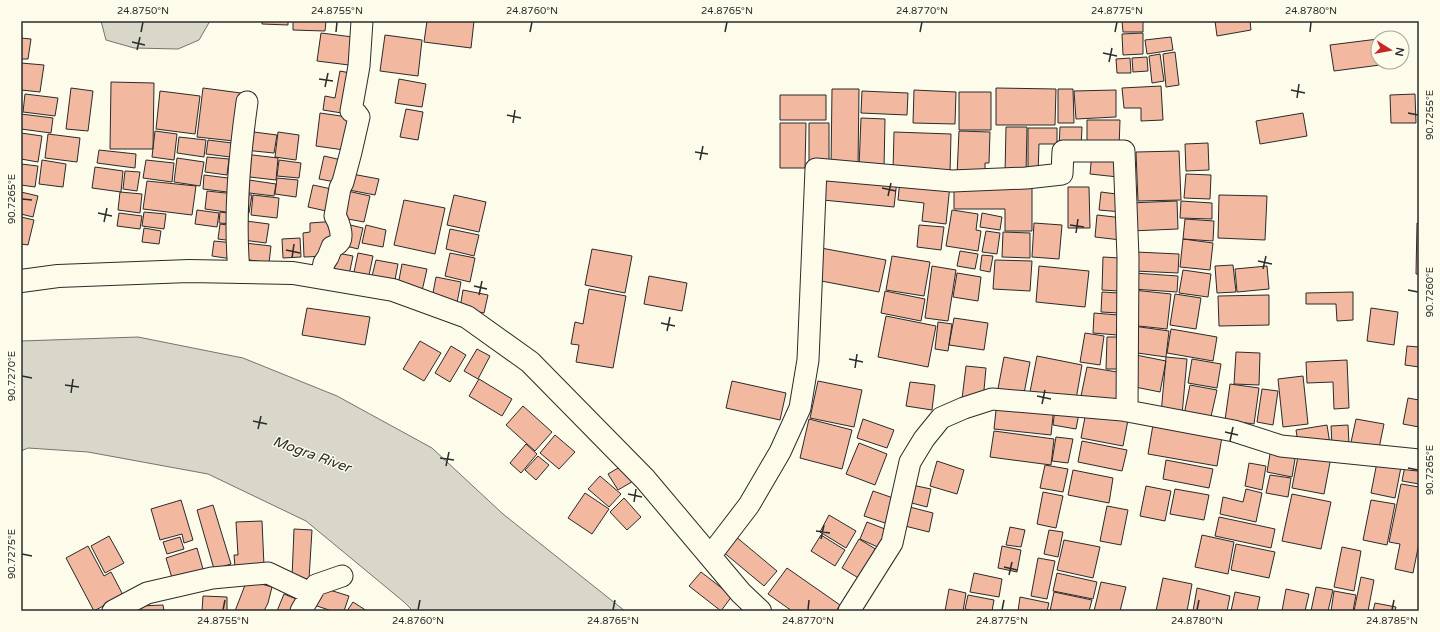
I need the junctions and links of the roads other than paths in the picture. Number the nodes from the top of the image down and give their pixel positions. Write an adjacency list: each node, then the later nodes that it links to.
1 (362, 21): 4 (street)
2 (247, 102): 3 (street)
3 (239, 272): 4 (street); 5 (street)
4 (321, 277): 8 (street)
5 (21, 281)
6 (1127, 411): 7 (street); 8 (street); 14 (street)
7 (1419, 460)
8 (710, 556): 13 (street)
9 (342, 576): 10 (street)
10 (310, 593): 11 (street); 12 (street)
11 (113, 611)
12 (301, 611)
13 (760, 611)
14 (849, 611)

